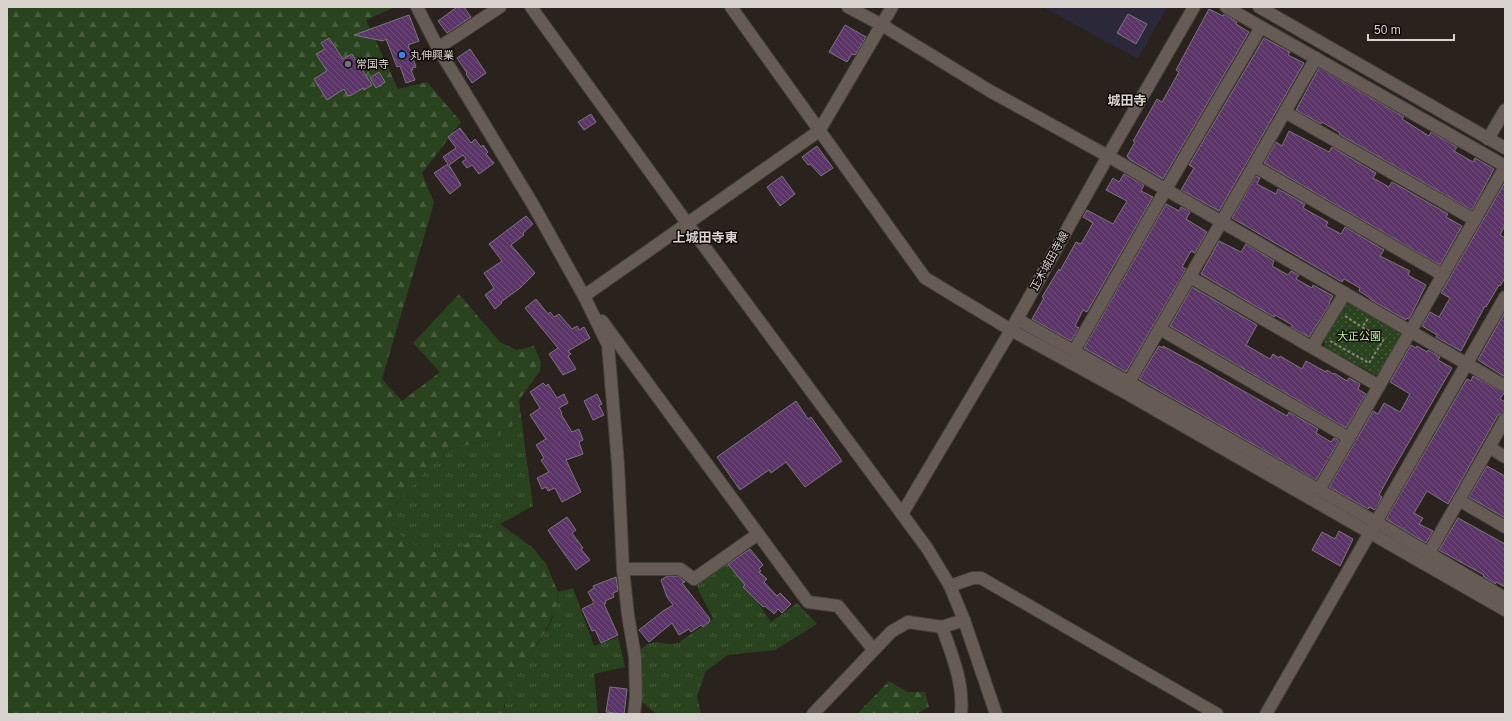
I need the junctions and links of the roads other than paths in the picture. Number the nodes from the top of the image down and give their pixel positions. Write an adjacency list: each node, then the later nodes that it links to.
1 (417, 7): 12 (street)
2 (500, 7): 12 (street)
3 (531, 7): 25 (street)
4 (731, 7): 16 (street)
5 (848, 7): 10 (street)
6 (892, 7): 10 (street)
7 (1194, 7): 19 (street, 正木城田寺線)
8 (1226, 7): 11 (street)
9 (1259, 7): 17 (street)
10 (882, 26): 16 (street); 19 (street)
11 (1261, 27): 13 (street); 22 (street)
12 (438, 48): 29 (street)
13 (1316, 58): 15 (street); 21 (street)
14 (1505, 110): 17 (street)
15 (1285, 112): 20 (street); 23 (street)
16 (819, 131): 25 (street); 33 (street)
17 (1488, 139): 18 (street)
18 (1505, 148)
19 (1108, 156): 22 (street); 31 (street, 正木城田寺線)
20 (1254, 166): 24 (street); 26 (street)
21 (1505, 166): 23 (street)
22 (1166, 189): 24 (street); 36 (street)
23 (1474, 220): 26 (street)
24 (1222, 222): 27 (street); 28 (street)
25 (687, 223): 29 (street); 47 (street)
26 (1443, 275): 34 (street)
27 (1190, 277): 32 (street); 35 (street)
28 (1345, 293): 34 (street); 35 (street)
29 (584, 296): 51 (street); 53 (street)
30 (1505, 297): 37 (street)
31 (1017, 319): 33 (street, 正木城田寺線); 36 (street)
32 (1160, 329): 38 (street); 42 (street)
33 (1011, 330): 47 (street, 正木城田寺線); 50 (street)
34 (1410, 330): 37 (street); 39 (street)
35 (1312, 347): 39 (street)
36 (1074, 351): 38 (street)
37 (1466, 364): 40 (street); 48 (street)
38 (1129, 382): 45 (street)
39 (1379, 386): 42 (street)
40 (1505, 386)
41 (1505, 419): 43 (street)
42 (1349, 438): 45 (street)
43 (1489, 447): 44 (street); 46 (street)
44 (1505, 457)
45 (1319, 490): 48 (street)
46 (1459, 500): 49 (street); 52 (street)
47 (902, 514): 54 (street)
48 (1376, 522): 50 (street); 52 (street)
49 (1505, 527)
50 (1370, 532): 56 (street); 65 (street)
51 (758, 534): 53 (street); 59 (street)
52 (1429, 553): 55 (street)
53 (623, 569): 60 (street)
54 (950, 586): 57 (street); 64 (street)
55 (1505, 598)
56 (1505, 610)
57 (964, 620): 58 (street); 63 (street)
58 (942, 627): 59 (street); 62 (street)
59 (873, 649): 61 (street)
60 (634, 714)
61 (812, 714)
62 (961, 714)
63 (996, 714)
64 (1217, 714)
65 (1266, 714)

